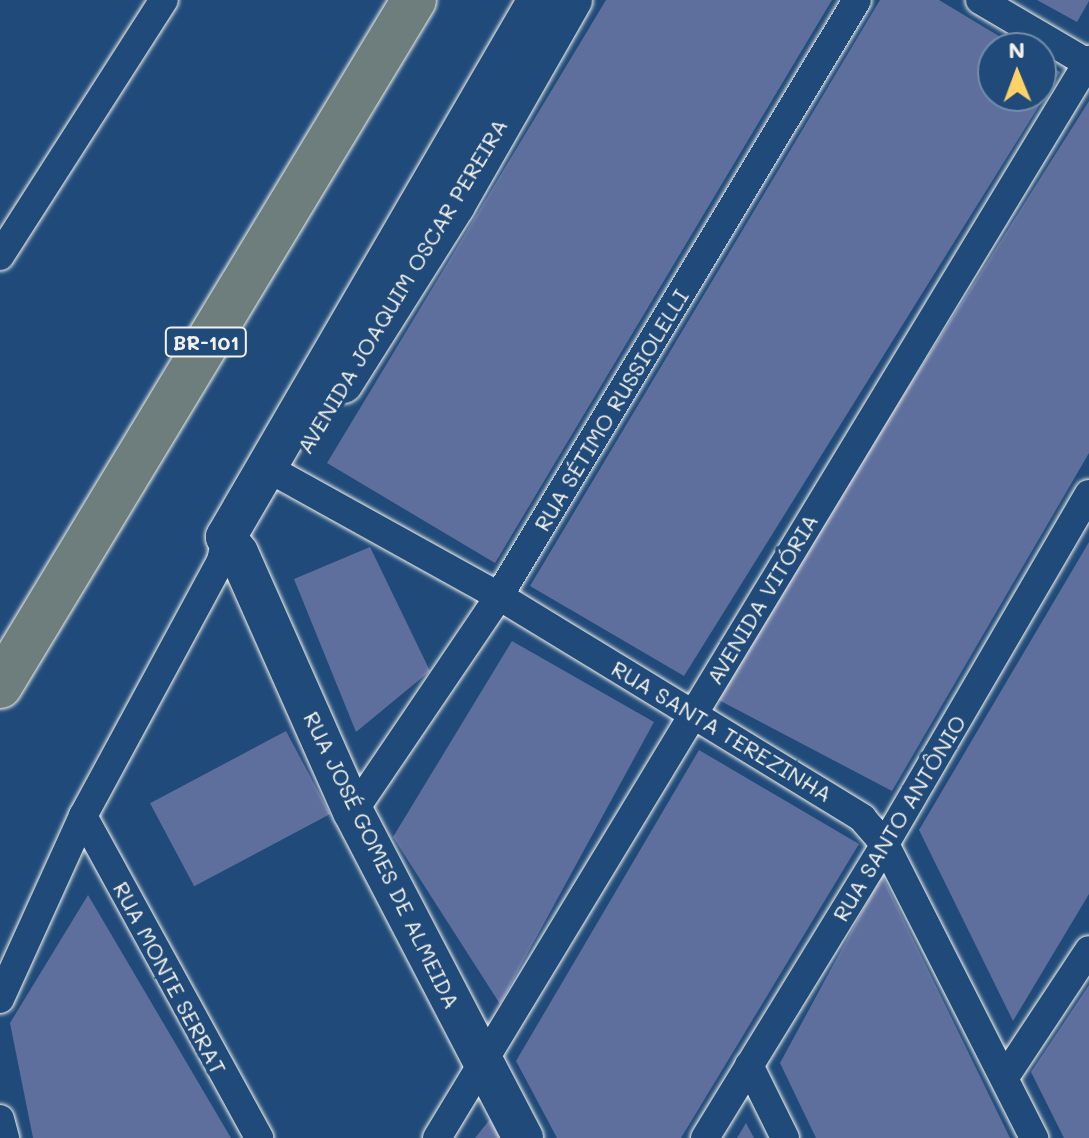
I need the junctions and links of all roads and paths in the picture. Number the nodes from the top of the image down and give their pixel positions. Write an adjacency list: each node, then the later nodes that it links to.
1 (164, 0): 9 (street)
2 (414, 0): 14 (highway, BR-101)
3 (538, 0): 8 (street, AVENIDA JOAQUIM OSCAR PEREIRA)
4 (572, 0): 8 (street, AVENIDA JOAQUIM OSCAR PEREIRA)
5 (857, 0): 13 (street, RUA SÉTIMO RUSSIOLELLI)
6 (980, 0): 7 (street)
7 (1088, 62): 15 (street, AVENIDA VITÓRIA)
8 (441, 197): 10 (street, AVENIDA JOAQUIM OSCAR PEREIRA)
9 (0, 256)
10 (274, 471): 12 (street, AVENIDA JOAQUIM OSCAR PEREIRA); 13 (street, RUA SANTA TEREZINHA)
11 (1089, 494): 18 (street, RUA SANTO ANTÔNIO)
12 (228, 550): 16 (street, RUA JOSÉ GOMES DE ALMEIDA); 17 (street, AVENIDA JOAQUIM OSCAR PEREIRA)
13 (499, 596): 15 (street, RUA SANTA TEREZINHA); 16 (street, RUA SÉTIMO RUSSIOLELLI)
14 (0, 686)
15 (693, 712): 18 (street, RUA SANTA TEREZINHA); 22 (street, AVENIDA VITÓRIA)
16 (353, 812): 22 (street, RUA JOSÉ GOMES DE ALMEIDA)
17 (83, 816): 20 (street, AVENIDA JOAQUIM OSCAR PEREIRA); 26 (street, RUA MONTE SERRAT)
18 (885, 844): 21 (street, RUA SANTO ANTÔNIO); 23 (street, RUA SANTA TEREZINHA)
19 (1089, 950): 23 (street)
20 (0, 999)
21 (749, 1065): 29 (street, RUA SANTO ANTÔNIO); 30 (street)
22 (484, 1066): 27 (street, AVENIDA VITÓRIA); 28 (street, RUA JOSÉ GOMES DE ALMEIDA)
23 (1005, 1077): 31 (street, RUA SANTA TEREZINHA)
24 (0, 1119): 25 (street)
25 (5, 1138)
26 (259, 1138)
27 (437, 1138)
28 (523, 1138)
29 (705, 1138)
30 (785, 1138)
31 (1034, 1138)

